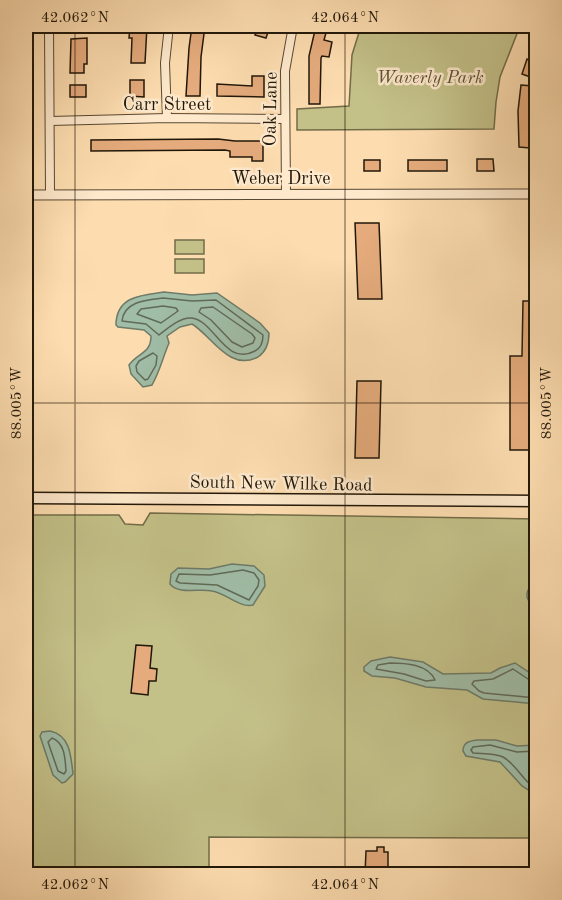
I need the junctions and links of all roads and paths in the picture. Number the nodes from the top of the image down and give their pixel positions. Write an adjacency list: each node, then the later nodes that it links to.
1 (49, 26): 6 (street)
2 (169, 26): 4 (street)
3 (293, 26): 5 (street, Oak Lane)
4 (167, 118): 5 (street, Carr Street); 6 (street, Carr Street)
5 (285, 119): 7 (street, Oak Lane)
6 (50, 121): 10 (street)
7 (286, 194): 8 (street, Weber Drive); 10 (street, Weber Drive)
8 (537, 194)
9 (26, 195): 10 (street, Weber Drive)
10 (50, 195)
11 (26, 498): 12 (main road, South New Wilke Road)
12 (537, 501)

